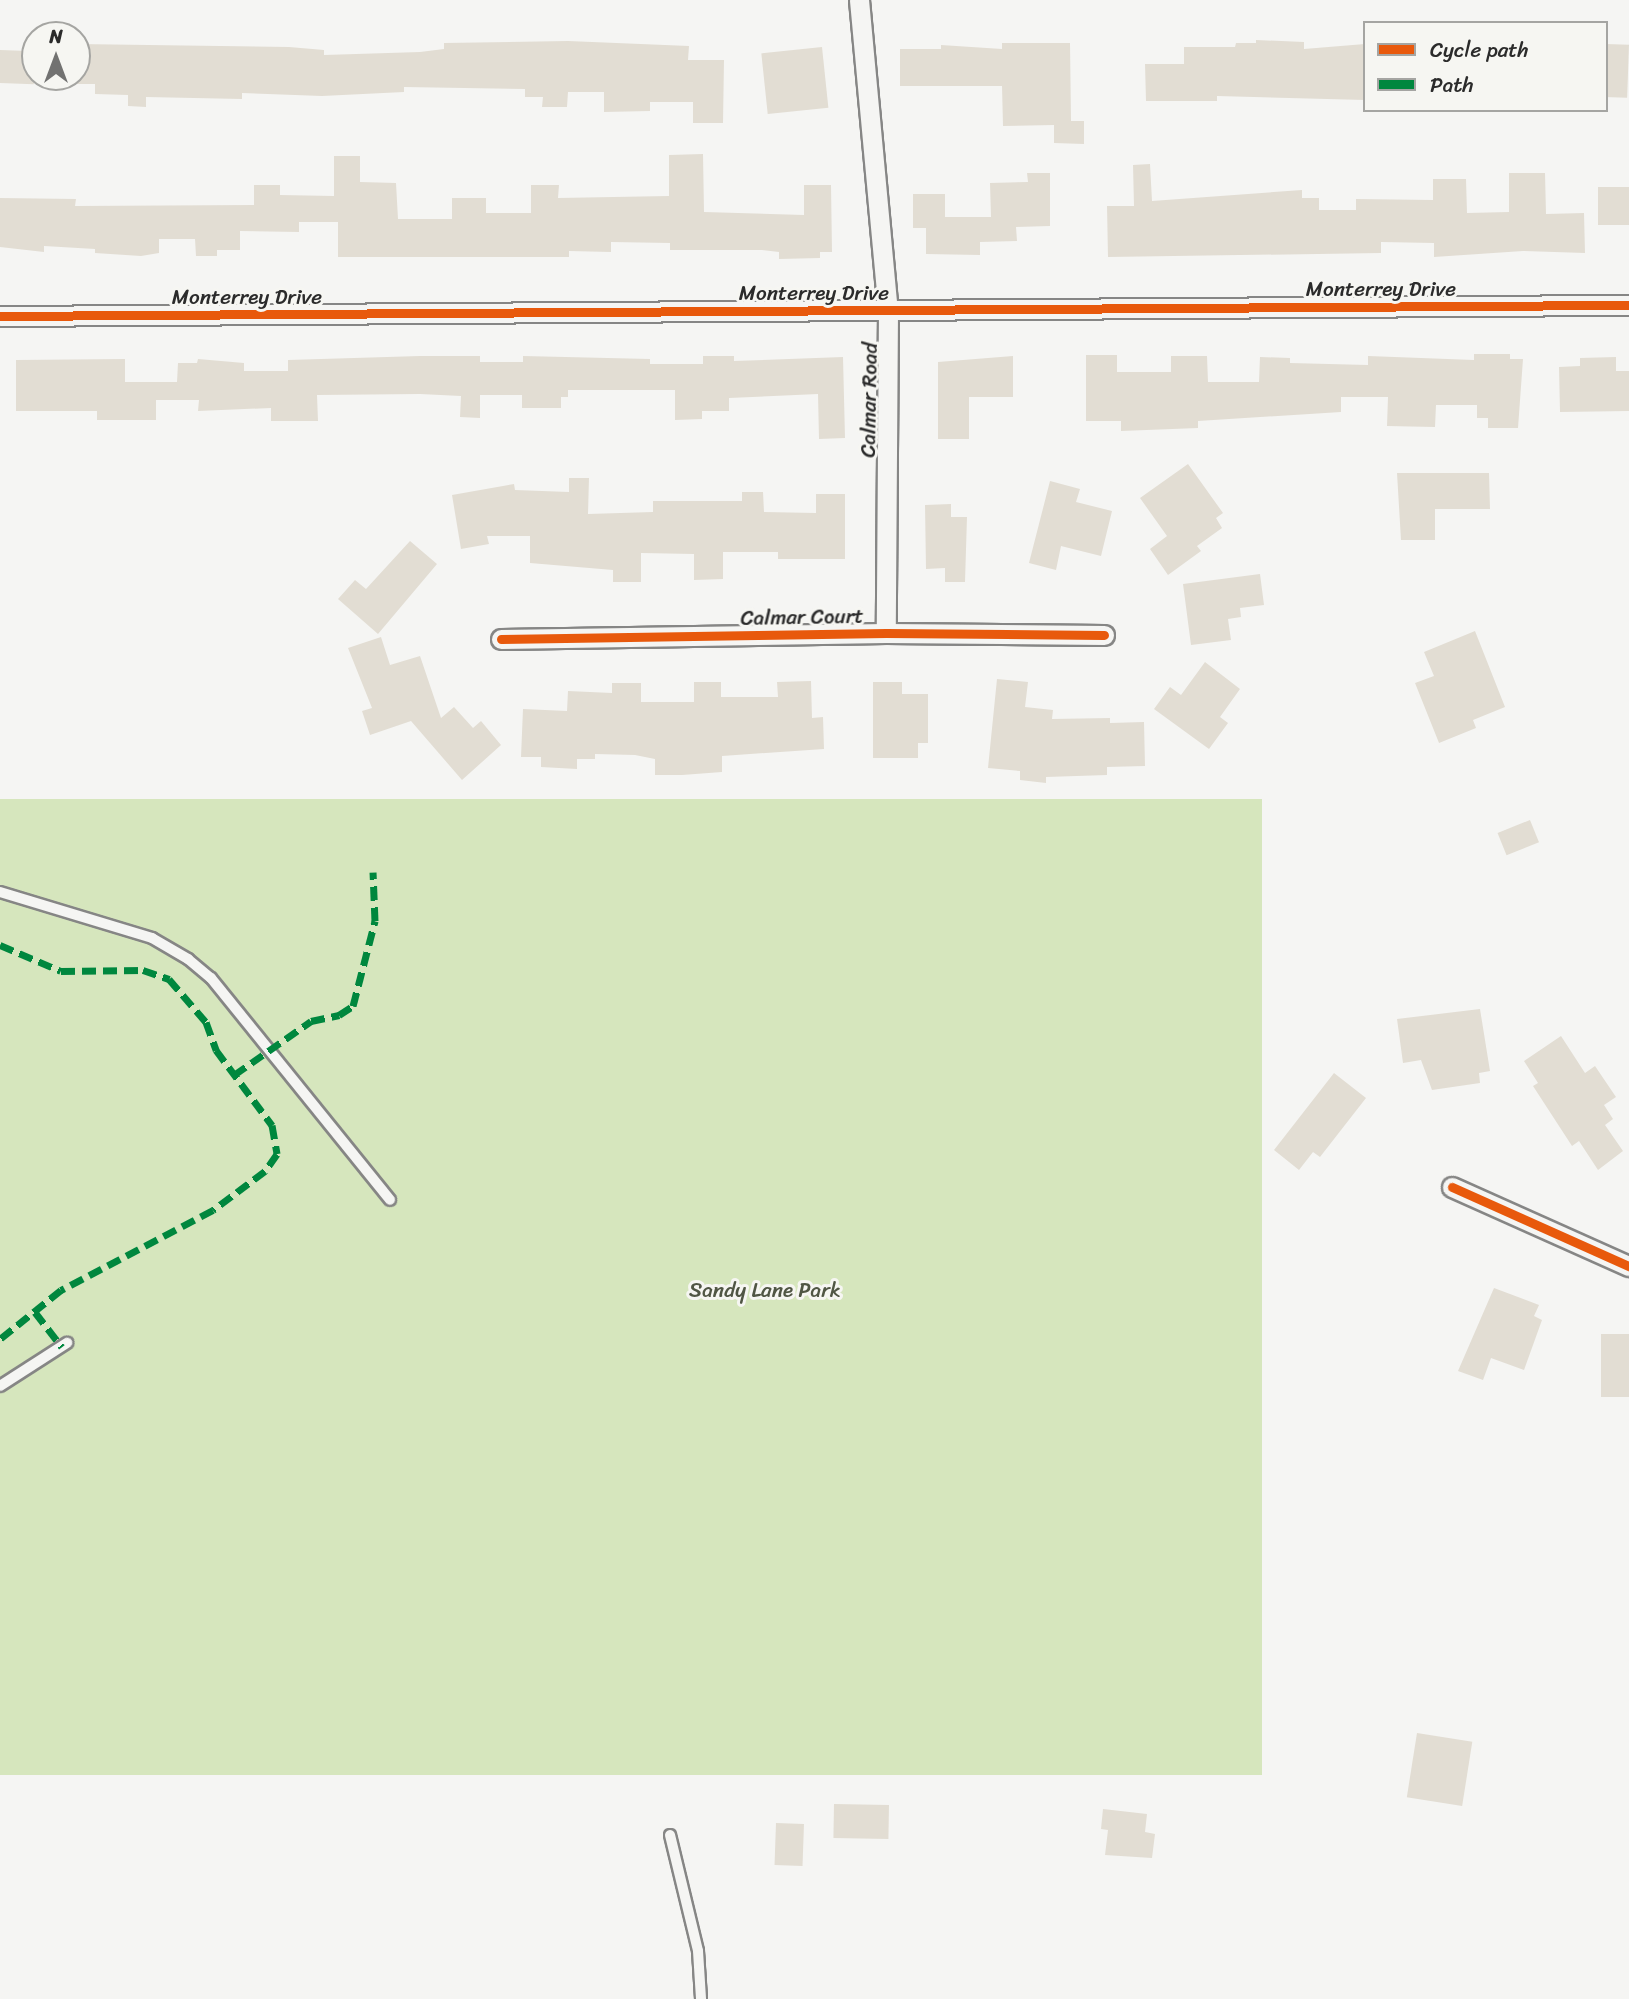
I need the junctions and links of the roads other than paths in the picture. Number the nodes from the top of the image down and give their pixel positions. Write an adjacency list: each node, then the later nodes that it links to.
1 (859, 0): 3 (street, Calmar Road)
2 (1629, 305): 3 (street, Monterrey Drive)
3 (888, 310): 4 (street, Monterrey Drive); 5 (street, Calmar Road)
4 (0, 316)
5 (886, 633): 6 (street, Calmar Court); 7 (street, Calmar Court)
6 (1104, 635)
7 (501, 639)
8 (0, 892): 10 (lane)
9 (1452, 1187): 11 (street)
10 (390, 1200)
11 (1629, 1266)
12 (67, 1343): 13 (lane)
13 (0, 1386)
14 (670, 1835): 15 (lane)
15 (701, 1999)

